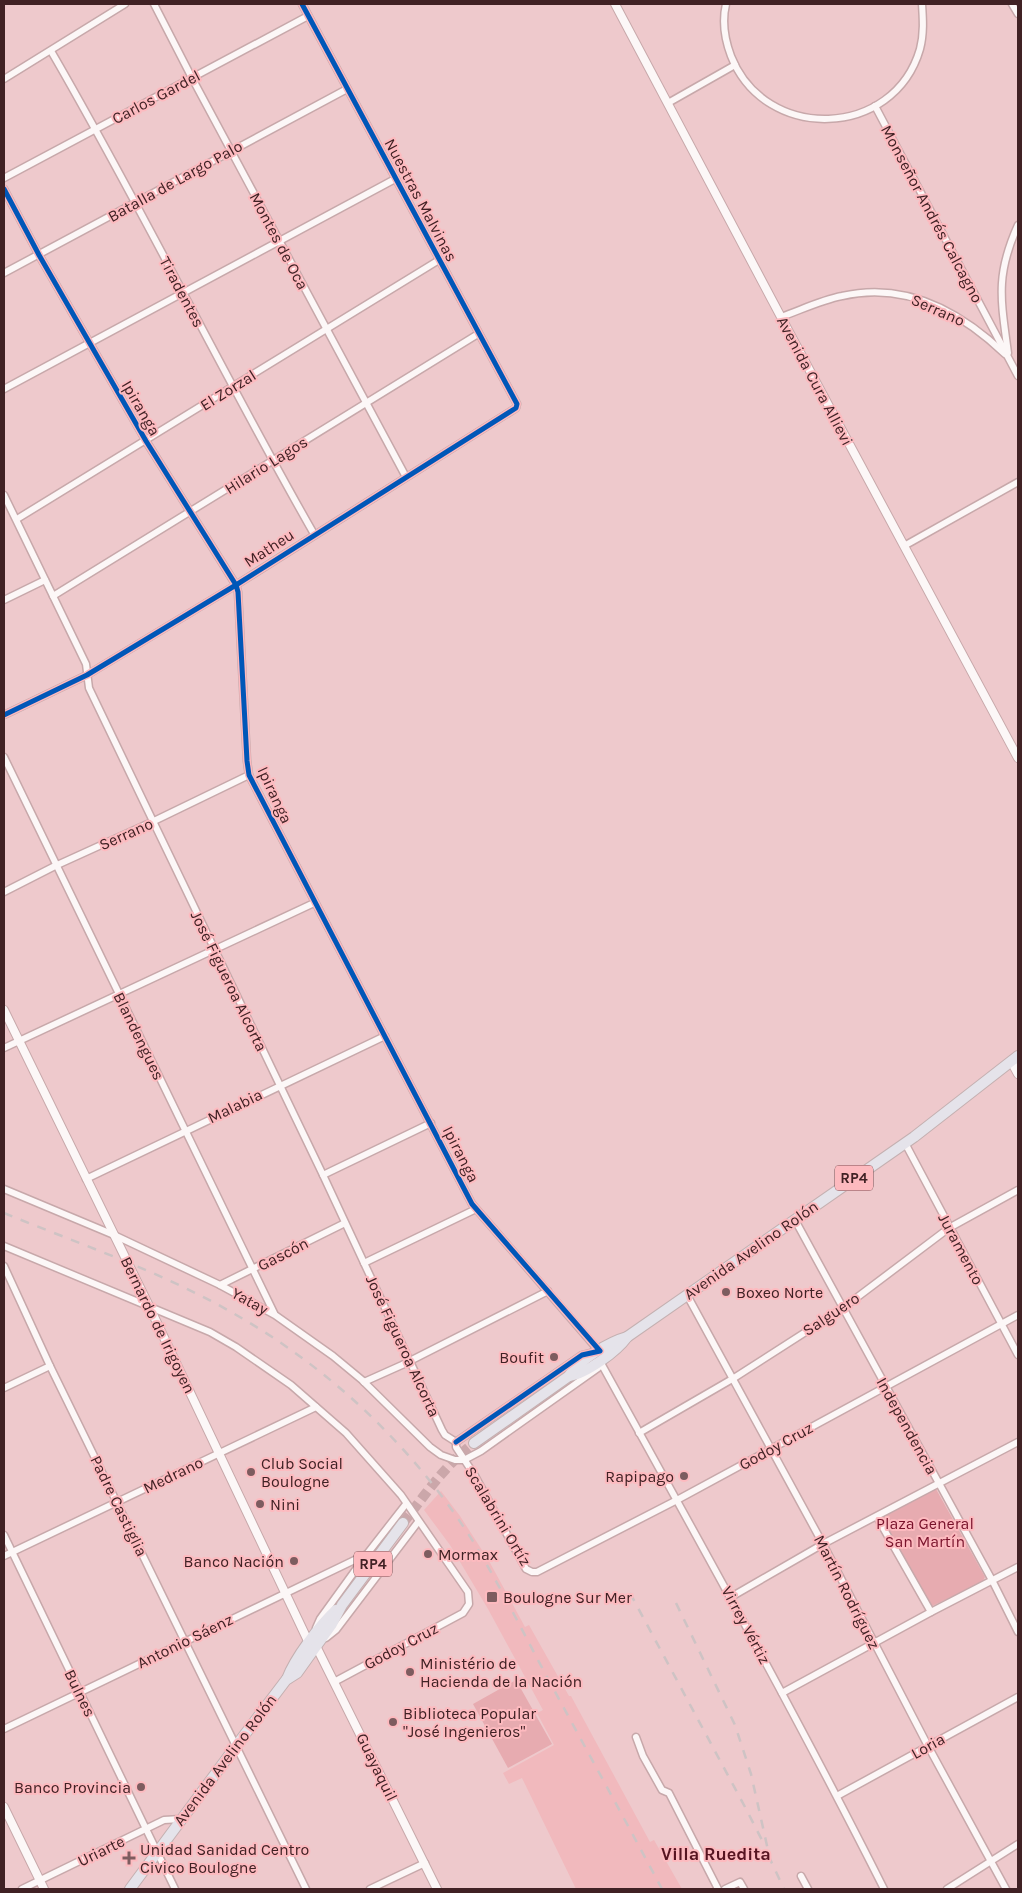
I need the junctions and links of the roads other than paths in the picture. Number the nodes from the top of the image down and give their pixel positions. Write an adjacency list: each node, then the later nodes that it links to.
1 (125, 4): 10 (street)
2 (154, 4): 12 (street, Montes de Oca)
3 (302, 4): 9 (street, Nuestras Malvinas)
4 (615, 4): 15 (street, Avenida Cura Allievi)
5 (726, 4): 11 (street)
6 (922, 4): 16 (street)
7 (1012, 4): 8 (street)
8 (1018, 14)
9 (308, 16): 12 (street, Carlos Gardel); 14 (street, Nuestras Malvinas)
10 (51, 51): 13 (street); 17 (street, Tiradentes)
11 (735, 65): 15 (street); 16 (street)
12 (192, 78): 17 (street, Carlos Gardel); 18 (street, Montes de Oca)
13 (4, 79)
14 (347, 89): 18 (street, Batalla de Largo Palo); 20 (street, Nuestras Malvinas)
15 (668, 103): 29 (street, Avenida Cura Allievi)
16 (875, 106): 33 (street, Monseñor Andrés Calcagno)
17 (96, 129): 19 (street, Carlos Gardel); 22 (street, Tiradentes)
18 (231, 150): 22 (street, Batalla de Largo Palo); 24 (street, Montes de Oca)
19 (4, 178)
20 (395, 178): 24 (street); 26 (street, Nuestras Malvinas)
21 (4, 189): 25 (street, Ipiranga)
22 (136, 203): 25 (street, Batalla de Largo Palo); 28 (street, Tiradentes)
23 (1018, 225): 33 (street)
24 (279, 242): 28 (street); 30 (street, Montes de Oca)
25 (39, 255): 27 (street, Batalla de Largo Palo); 32 (street, Ipiranga)
26 (439, 260): 30 (street, El Zorzal); 31 (street, Nuestras Malvinas)
27 (4, 273)
28 (182, 293): 32 (street); 35 (street, Tiradentes)
29 (781, 318): 33 (street, Serrano); 48 (street, Avenida Cura Allievi)
30 (326, 329): 35 (street, El Zorzal); 37 (street, Montes de Oca)
31 (478, 334): 37 (street, Hilario Lagos); 38 (street, Nuestras Malvinas)
32 (90, 343): 36 (street); 39 (street, Ipiranga)
33 (1009, 359): 34 (street, Monseñor Andrés Calcagno)
34 (1018, 376)
35 (232, 386): 39 (street, El Zorzal); 40 (street, Tiradentes)
36 (4, 389)
37 (366, 402): 40 (street, Hilario Lagos); 41 (street, Montes de Oca)
38 (516, 408): 41 (street, Matheu)
39 (146, 441): 45 (street, Ipiranga); 46 (street, El Zorzal)
40 (272, 461): 45 (street, Hilario Lagos); 47 (street, Tiradentes)
41 (406, 477): 47 (street, Matheu)
42 (1018, 482): 48 (street)
43 (4, 495): 44 (street, José Figueroa Alcorta)
44 (6, 505): 46 (street, José Figueroa Alcorta)
45 (190, 512): 50 (street, Ipiranga); 51 (street, Hilario Lagos)
46 (17, 519): 49 (street, José Figueroa Alcorta)
47 (314, 534): 50 (street, Matheu)
48 (904, 546): 56 (street, Avenida Cura Allievi)
49 (45, 580): 51 (street, José Figueroa Alcorta); 52 (street)
50 (236, 585): 53 (street, Matheu); 57 (street, Ipiranga)
51 (53, 596): 53 (street, José Figueroa Alcorta)
52 (4, 600)
53 (87, 675): 54 (street, Matheu); 58 (street, José Figueroa Alcorta)
54 (4, 715)
55 (4, 757): 59 (street, Blandengues)
56 (1018, 758)
57 (249, 774): 58 (street, Serrano); 61 (street, Ipiranga)
58 (154, 822): 59 (street, Serrano); 62 (street, José Figueroa Alcorta)
59 (55, 866): 60 (street, Serrano); 63 (street, Blandengues)
60 (4, 892)
61 (314, 903): 62 (street); 65 (street, Ipiranga)
62 (214, 950): 63 (street); 70 (street, José Figueroa Alcorta)
63 (118, 994): 66 (street); 72 (street, Blandengues)
64 (4, 1010): 66 (street, Bernardo de Irigoyen)
65 (385, 1036): 70 (street, Malabia); 71 (street, Ipiranga)
66 (19, 1041): 67 (street); 75 (street, Bernardo de Irigoyen)
67 (4, 1048)
68 (1015, 1058): 69 (street); 73 (main road, Avenida Avelino Rolón / RP4)
69 (1018, 1074)
70 (279, 1085): 72 (street, Malabia); 74 (street, José Figueroa Alcorta)
71 (431, 1123): 74 (street); 78 (street, Ipiranga)
72 (185, 1130): 75 (street, Malabia); 86 (street, Blandengues)
73 (905, 1143): 79 (main road, Avenida Avelino Rolón / RP4); 81 (street, Juramento)
74 (323, 1175): 80 (street, José Figueroa Alcorta)
75 (86, 1179): 82 (street, Bernardo de Irigoyen)
76 (4, 1189): 82 (street, Yatay)
77 (1018, 1190): 81 (street, Salguero)
78 (476, 1210): 84 (street); 88 (street, Ipiranga)
79 (795, 1220): 89 (main road, Avenida Avelino Rolón / RP4); 91 (street, Independencia)
80 (345, 1223): 84 (street, José Figueroa Alcorta); 86 (street, Gascón)
81 (949, 1228): 91 (street, Salguero); 94 (street, Juramento)
82 (114, 1235): 87 (street, Yatay); 90 (street, Bernardo de Irigoyen)
83 (4, 1246): 90 (street)
84 (364, 1263): 97 (street, José Figueroa Alcorta)
85 (4, 1266): 98 (street, Padre Castiglia)
86 (252, 1269): 87 (street, Gascón); 92 (street, Blandengues)
87 (220, 1285): 92 (street, Yatay)
88 (548, 1291): 96 (street, Ipiranga); 97 (street)
89 (687, 1295): 96 (main road, Avenida Avelino Rolón / RP4); 99 (street, Martín Rodríguez)
90 (149, 1306): 103 (street); 109 (street, Bernardo de Irigoyen)
91 (843, 1308): 99 (street, Salguero); 101 (street, Independencia)
92 (275, 1315): 100 (street, Yatay)
93 (1018, 1315): 94 (street, Godoy Cruz)
94 (1001, 1324): 95 (street, Juramento); 101 (street, Godoy Cruz)
95 (1018, 1355)
96 (602, 1358): 104 (street, Virrey Vértiz); 105 (street, Avenida Avelino Rolón); 107 (main road, Avenida Avelino Rolón / RP4); 110 (street, Avenida Avelino Rolón)
97 (410, 1360): 100 (street); 105 (street, José Figueroa Alcorta)
98 (50, 1366): 102 (street); 113 (street, Padre Castiglia)
99 (734, 1378): 104 (street, Salguero); 108 (street, Martín Rodríguez)
100 (364, 1382): 110 (street, Yatay)
101 (885, 1386): 108 (street, Godoy Cruz); 111 (street, Independencia)
102 (4, 1388)
103 (316, 1407): 109 (street, Medrano); 114 (street)
104 (640, 1433): 112 (street, Virrey Vértiz)
105 (456, 1442): 110 (street, José Figueroa Alcorta)
106 (1018, 1442): 111 (street)
107 (474, 1443)
108 (771, 1449): 112 (street, Godoy Cruz); 119 (street, Martín Rodríguez)
109 (219, 1453): 113 (street, Medrano); 126 (street, Bernardo de Irigoyen)
110 (464, 1460): 124 (street, Scalabrini Ortíz)
111 (939, 1484): 115 (street); 125 (street, Independencia)
112 (677, 1500): 124 (street, Godoy Cruz); 127 (street, Virrey Vértiz)
113 (116, 1502): 120 (street, Medrano); 130 (street, Padre Castiglia)
114 (406, 1504): 116 (street); 121 (street, Avenida Avelino Rolón)
115 (876, 1517): 119 (street); 128 (street)
116 (418, 1522): 131 (street, Avenida Avelino Rolón); 133 (street, Godoy Cruz)
117 (403, 1523): 131 (main road, Avenida Avelino Rolón / RP4)
118 (4, 1535): 120 (street, Bulnes)
119 (823, 1544): 127 (street); 132 (street, Martín Rodríguez)
120 (12, 1552): 122 (street, Medrano); 134 (street, Bulnes)
121 (367, 1554): 126 (street, Antonio Sáenz); 131 (street, Avenida Avelino Rolón)
122 (4, 1556)
123 (1018, 1567): 125 (street)
124 (532, 1572)
125 (993, 1582): 128 (street); 129 (street, Independencia)
126 (285, 1593): 130 (street, Antonio Sáenz); 131 (street, Bernardo de Irigoyen)
127 (731, 1596): 135 (street, Virrey Vértiz)
128 (931, 1612): 132 (street)
129 (1018, 1632)
130 (185, 1641): 134 (street, Antonio Sáenz); 139 (street, Padre Castiglia)
131 (313, 1644): 133 (street, Guayaquil); 139 (main road, Avenida Avelino Rolón / RP4)
132 (874, 1644): 135 (street); 140 (street, Martín Rodríguez)
133 (334, 1682): 148 (street, Guayaquil)
134 (79, 1692): 137 (street, Antonio Sáenz); 144 (street, Bulnes)
135 (782, 1693): 141 (street, Virrey Vértiz)
136 (1018, 1697): 140 (street, Loria)
137 (4, 1729)
138 (636, 1737): 158 (street)
139 (236, 1746): 143 (main road, Avenida Avelino Rolón / RP4); 155 (street, Padre Castiglia)
140 (928, 1746): 141 (street, Loria); 147 (street, Martín Rodríguez)
141 (837, 1796): 162 (street, Virrey Vértiz)
142 (4, 1807): 150 (street)
143 (181, 1819): 144 (street, Uriarte); 146 (main road, Avenida Avelino Rolón / RP4)
144 (146, 1829): 146 (street, Bulnes); 150 (street, Uriarte)
145 (1018, 1844): 147 (street)
146 (157, 1852): 153 (main road, Avenida Avelino Rolón / RP4); 154 (street, Bulnes)
147 (990, 1862): 163 (street); 164 (street, Martín Rodríguez)
148 (425, 1863): 156 (street); 157 (street, Guayaquil)
149 (801, 1876): 161 (street)
150 (40, 1881): 151 (street, Uriarte); 152 (street)
151 (22, 1889)
152 (44, 1889)
153 (130, 1889)
154 (175, 1889)
155 (306, 1889)
156 (370, 1889)
157 (437, 1889)
158 (718, 1889)
159 (725, 1889): 160 (street)
160 (744, 1889)
161 (808, 1889)
162 (884, 1889)
163 (946, 1889)
164 (1006, 1889)

